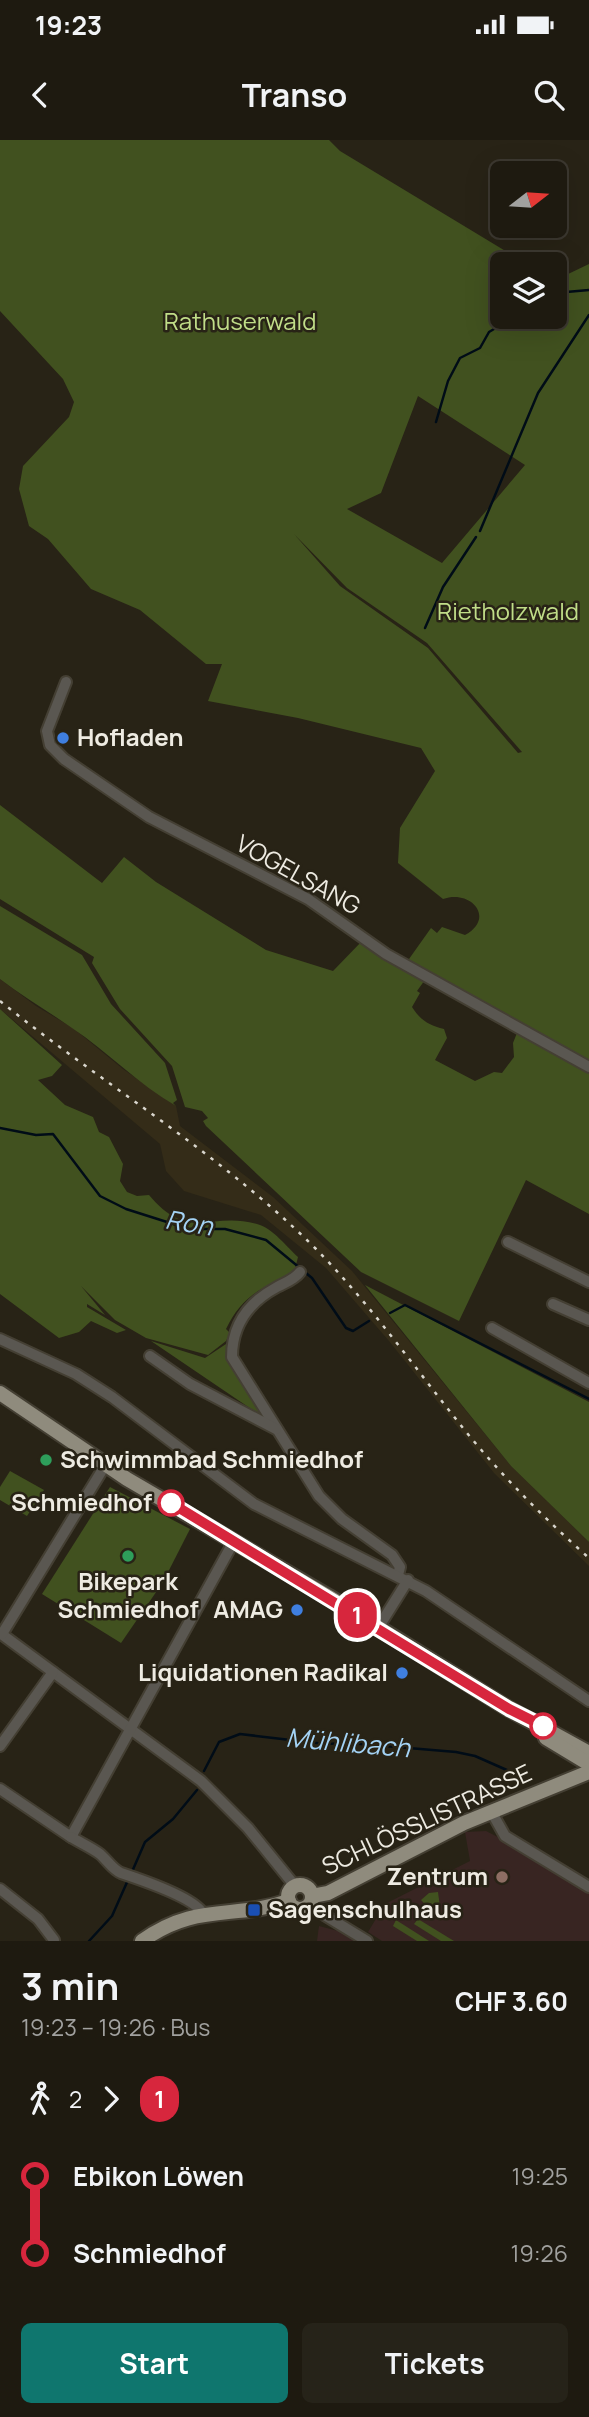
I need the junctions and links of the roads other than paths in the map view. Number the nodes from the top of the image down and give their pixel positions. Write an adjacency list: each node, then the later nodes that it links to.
1 (66, 682): 2 (street, VOGELSANG)
2 (589, 1067)
3 (508, 1242): 5 (street)
4 (300, 1272): 13 (street)
5 (589, 1282)
6 (553, 1304): 7 (street)
7 (589, 1320)
8 (492, 1328): 11 (street)
9 (0, 1339): 16 (street)
10 (150, 1356): 13 (street)
11 (589, 1383)
12 (0, 1393): 14 (main road)
13 (281, 1432): 16 (street)
14 (106, 1464): 15 (main road); 18 (street)
15 (233, 1541): 17 (main road); 22 (street)
16 (403, 1578): 17 (street); 20 (street)
17 (378, 1628): 21 (main road)
18 (1, 1633): 19 (street)
19 (54, 1672): 22 (street); 23 (street)
20 (589, 1700)
21 (509, 1709): 24 (main road); 25 (main road)
22 (132, 1730): 32 (street); 33 (street)
23 (0, 1746)
24 (563, 1749): 26 (main road); 28 (main road, SCHLÖSSLISTRASSE)
25 (589, 1753)
26 (589, 1765)
27 (589, 1772): 28 (main road, SCHLÖSSLISTRASSE)
28 (561, 1783): 31 (main road, SCHLÖSSLISTRASSE)
29 (4, 1792): 30 (street); 32 (street)
30 (0, 1806)
31 (491, 1811): 34 (street); 37 (main road, SCHLÖSSLISTRASSE)
32 (71, 1837): 38 (street)
33 (295, 1886): 36 (main road); 37 (main road)
34 (589, 1886)
35 (0, 1889): 39 (street)
36 (289, 1901): 37 (main road); 38 (main road)
37 (310, 1901): 41 (street)
38 (203, 1914): 40 (main road)
39 (54, 1940)
40 (142, 1941)
41 (367, 1941)

